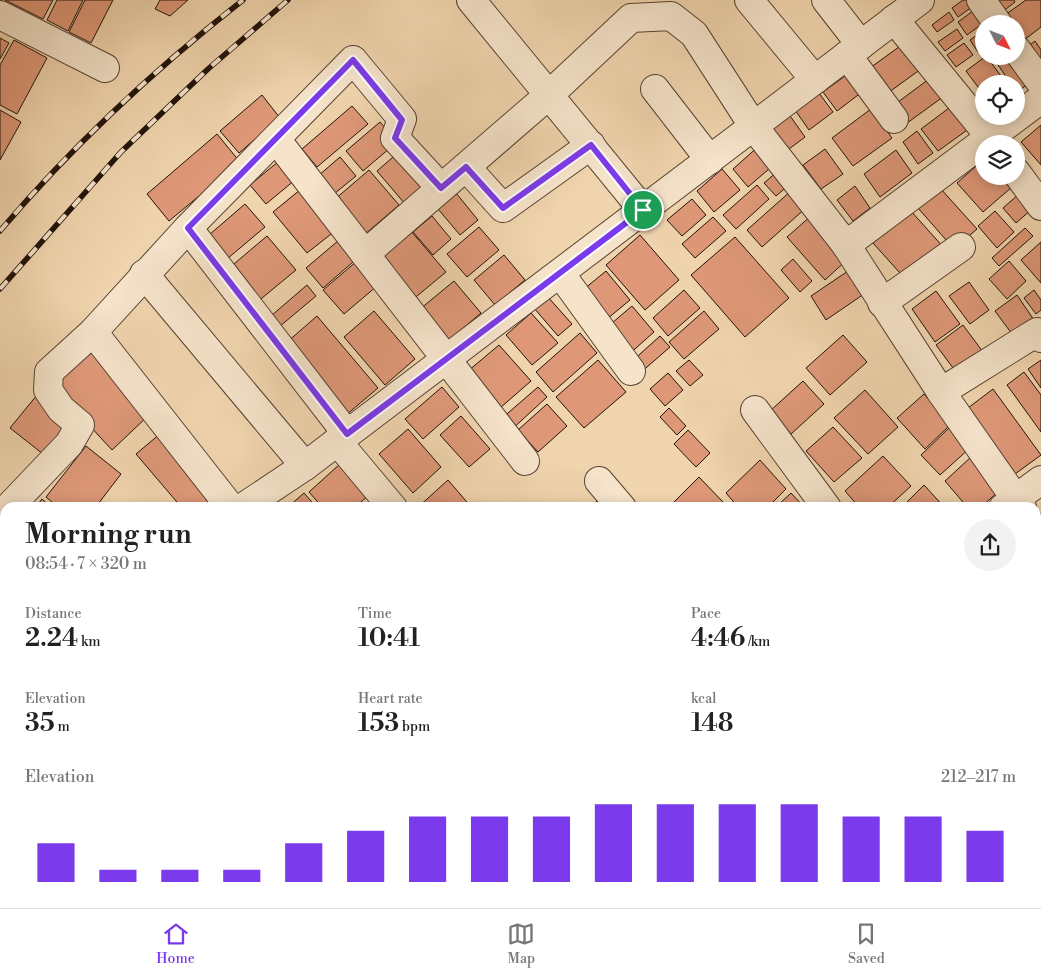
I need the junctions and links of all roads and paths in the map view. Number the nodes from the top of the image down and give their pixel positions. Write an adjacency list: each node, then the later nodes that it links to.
1 (471, 0): 14 (street)
2 (749, 0): 11 (street)
3 (826, 0): 8 (street)
4 (981, 0): 7 (street)
5 (907, 7): 8 (street); 18 (street)
6 (0, 15): 10 (street)
7 (992, 15)
8 (854, 50): 11 (street); 16 (street)
9 (1025, 61): 12 (street)
10 (105, 68)
11 (815, 80): 17 (street)
12 (1041, 83)
13 (654, 89): 23 (street)
14 (550, 94): 17 (street); 21 (street); 24 (street)
15 (1041, 99): 19 (street)
16 (894, 119)
17 (754, 127): 23 (street); 30 (street)
18 (990, 135)
19 (998, 135)
20 (276, 138): 26 (street); 29 (street); 32 (street)
21 (591, 145): 24 (street); 28 (street)
22 (975, 152): 30 (street)
23 (710, 160): 28 (street)
24 (466, 167): 26 (street)
25 (1025, 184): 27 (street)
26 (441, 188): 32 (street)
27 (1041, 206)
28 (643, 210): 33 (street)
29 (188, 228): 34 (street); 42 (street)
30 (846, 245): 35 (street)
31 (961, 248): 35 (street)
32 (365, 254): 38 (street)
33 (560, 272): 38 (street); 39 (street)
34 (144, 274): 36 (street); 44 (street)
35 (882, 303): 40 (street)
36 (93, 332): 47 (street); 48 (street)
37 (1041, 338): 40 (street)
38 (445, 360): 42 (street); 43 (street)
39 (631, 371)
40 (941, 392): 53 (street)
41 (755, 410): 52 (street)
42 (342, 438): 44 (street); 50 (street)
43 (525, 461)
44 (305, 466): 49 (street)
45 (1041, 480): 54 (street)
46 (599, 481): 51 (street)
47 (14, 502)
48 (226, 502)
49 (251, 502)
50 (389, 502)
51 (617, 502)
52 (823, 502)
53 (1012, 502)
54 (1015, 502)

